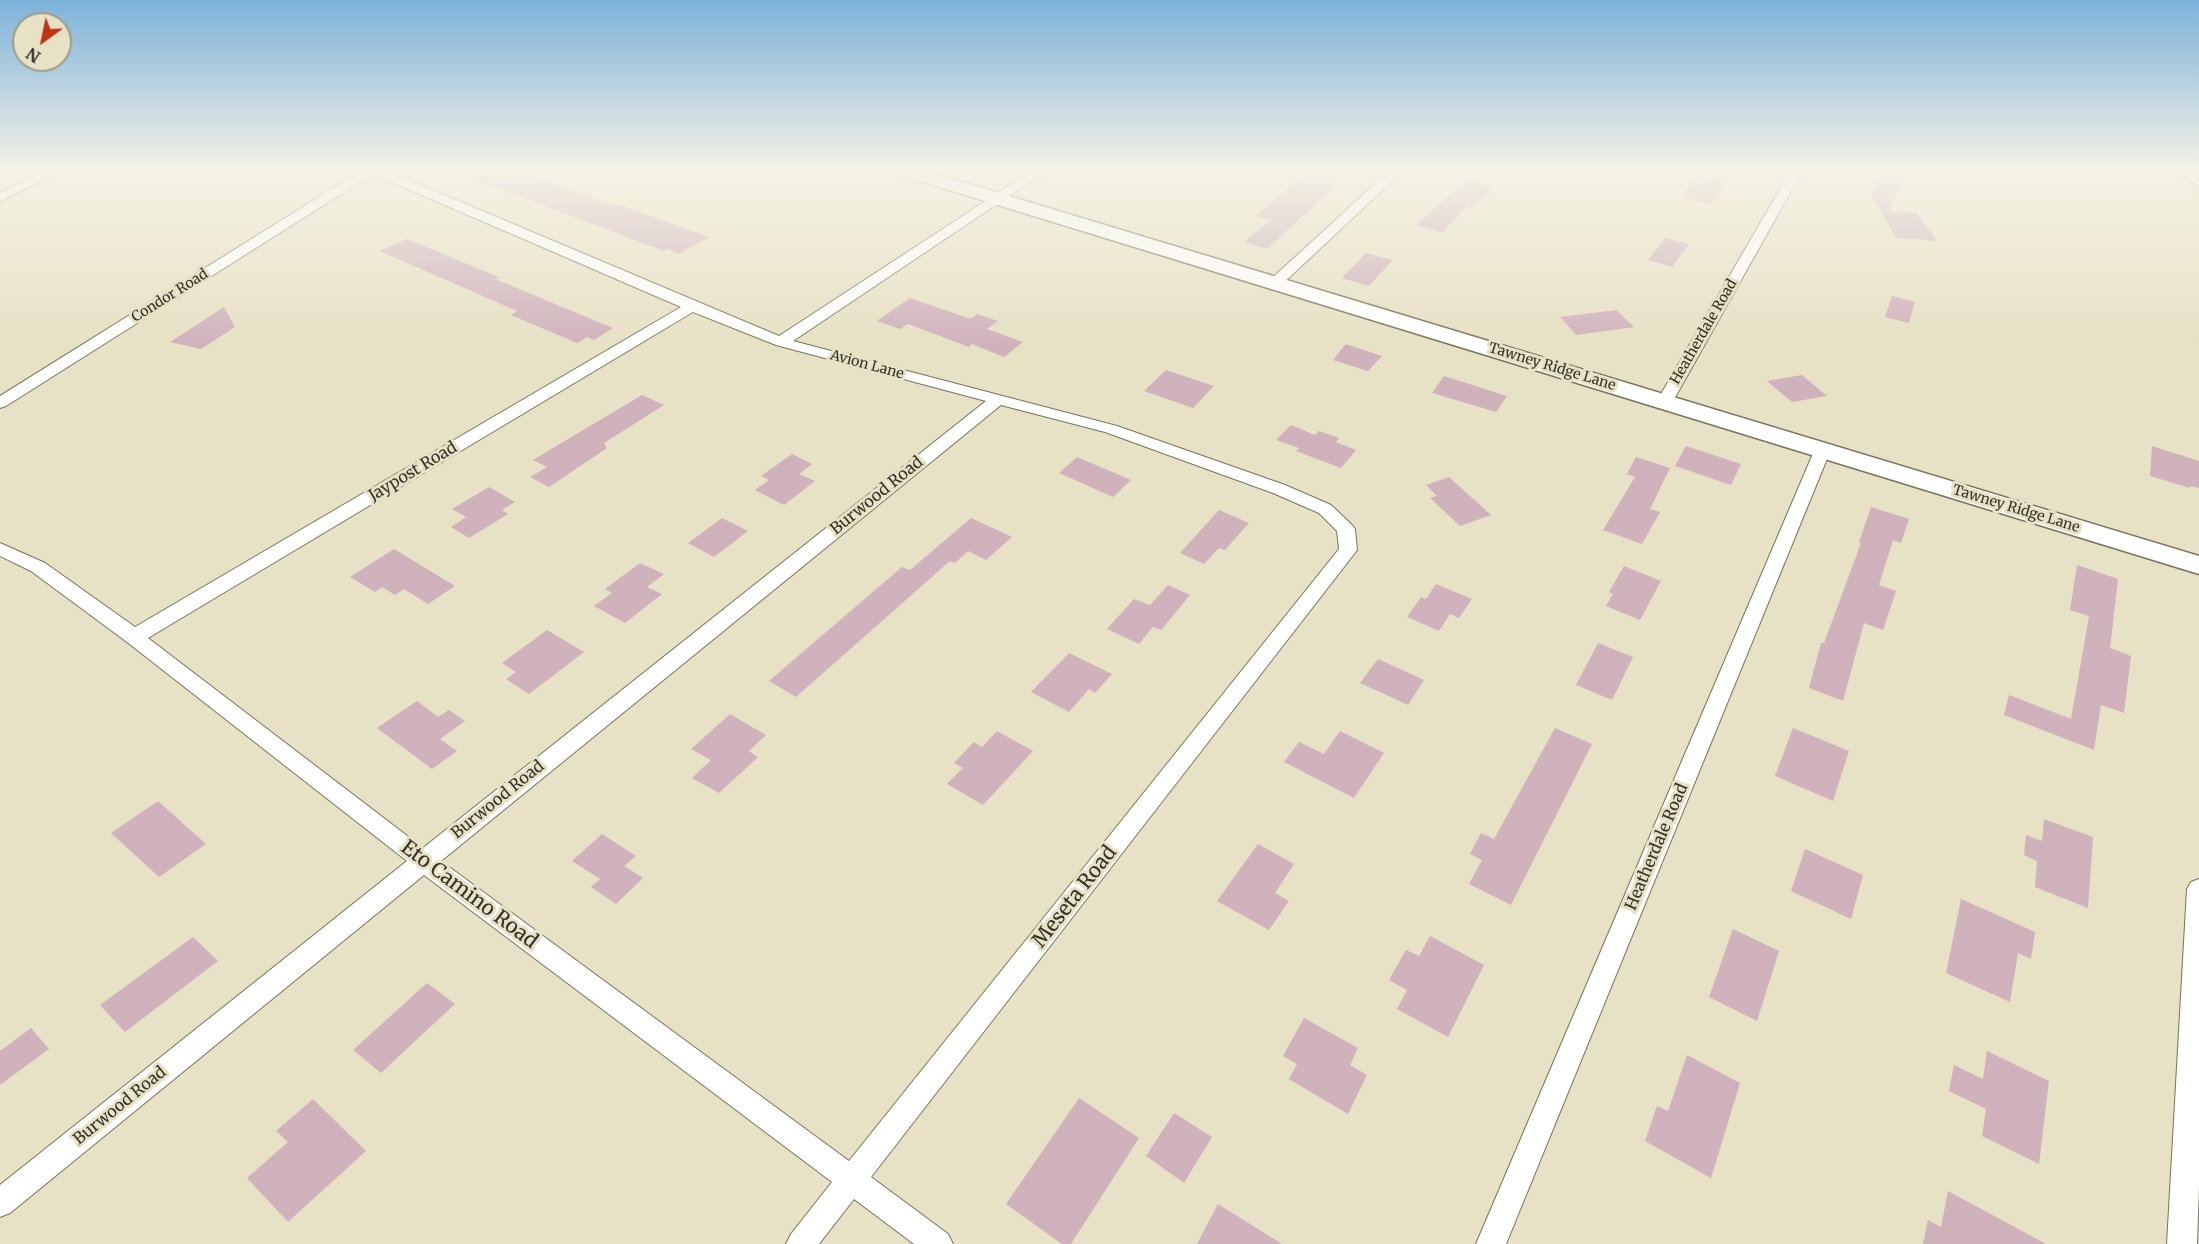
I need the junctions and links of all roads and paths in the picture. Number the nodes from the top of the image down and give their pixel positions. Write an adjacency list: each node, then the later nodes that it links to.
1 (280, 228): 12 (street, Condor Road)
2 (508, 228): 8 (street, Avion Lane)
3 (954, 228): 9 (street)
4 (1092, 228): 7 (street, Tawney Ridge Lane)
5 (1335, 228): 7 (street)
6 (1764, 228): 11 (street, Heatherdale Road)
7 (1274, 284): 11 (street, Tawney Ridge Lane)
8 (691, 307): 9 (street, Avion Lane); 17 (street, Jaypost Road)
9 (781, 342): 10 (street, Avion Lane)
10 (998, 399): 15 (street, Avion Lane); 18 (street, Burwood Road)
11 (1665, 401): 13 (street, Tawney Ridge Lane)
12 (0, 403)
13 (1823, 449): 16 (street, Tawney Ridge Lane); 25 (street, Heatherdale Road)
14 (0, 549): 17 (street, Eto Camino Road)
15 (1348, 550): 21 (street, Meseta Road)
16 (2199, 565)
17 (134, 637): 18 (street, Eto Camino Road)
18 (423, 861): 21 (street, Eto Camino Road); 22 (street, Burwood Road)
19 (2199, 889): 20 (street)
20 (2193, 1142): 26 (street)
21 (851, 1181): 23 (street, Meseta Road); 24 (street, Eto Camino Road)
22 (0, 1203)
23 (801, 1244)
24 (938, 1244)
25 (1491, 1244)
26 (2182, 1244)

